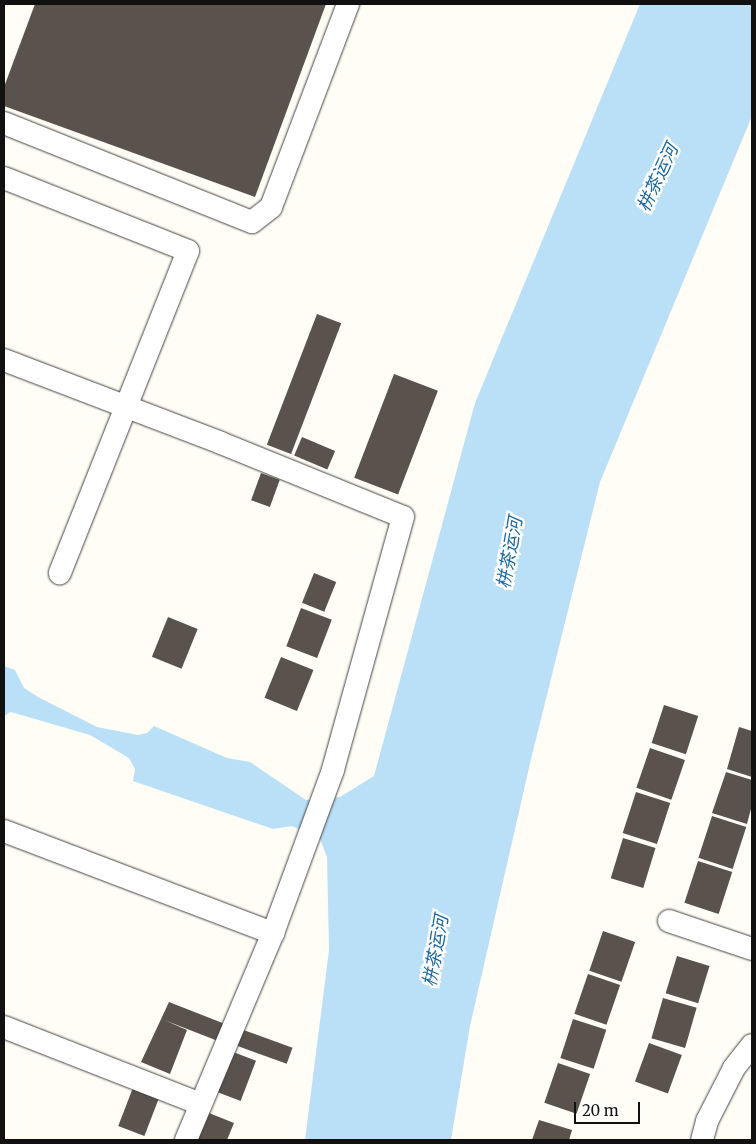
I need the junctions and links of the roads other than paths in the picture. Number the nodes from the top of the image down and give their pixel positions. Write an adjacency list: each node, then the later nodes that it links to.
1 (348, 4): 2 (street)
2 (4, 123)
3 (4, 178): 5 (street)
4 (4, 360): 5 (street)
5 (127, 408): 6 (street); 9 (street)
6 (60, 573)
7 (4, 831): 9 (street)
8 (669, 921): 10 (street)
9 (273, 933): 13 (street)
10 (752, 949)
11 (4, 1027): 13 (street)
12 (752, 1045): 15 (street)
13 (200, 1104): 14 (street)
14 (186, 1140)
15 (702, 1140)

